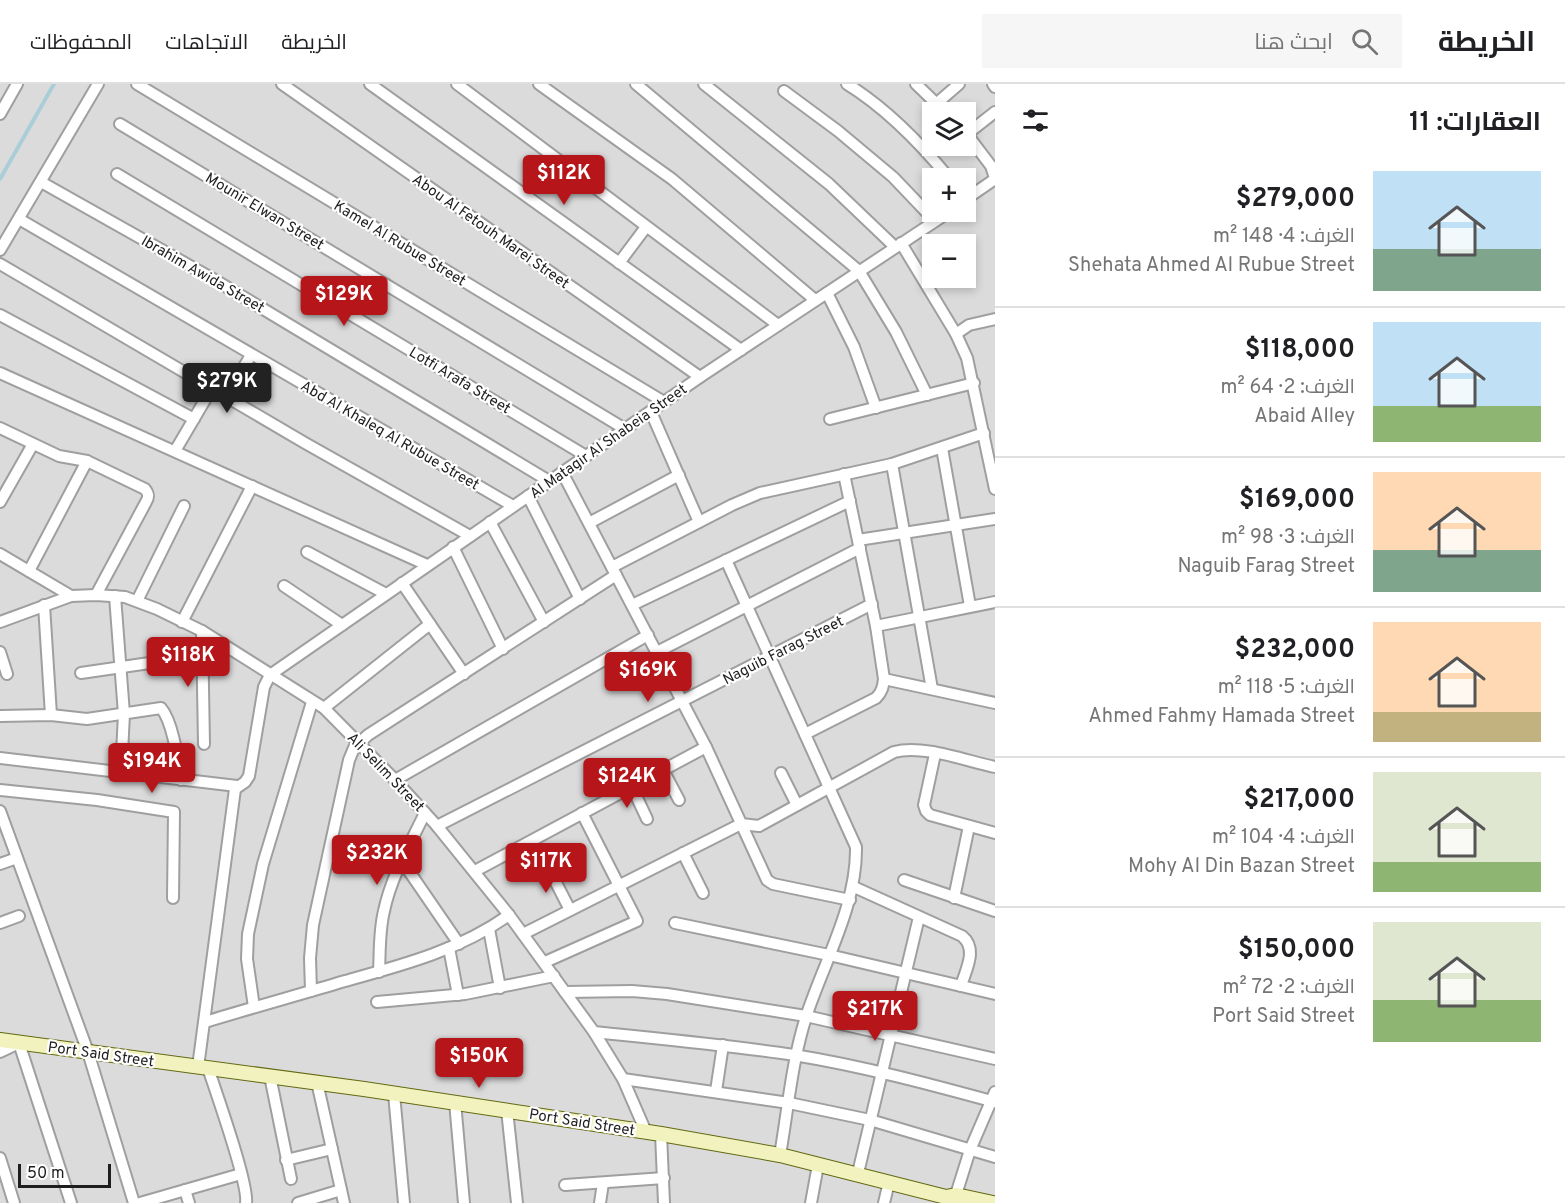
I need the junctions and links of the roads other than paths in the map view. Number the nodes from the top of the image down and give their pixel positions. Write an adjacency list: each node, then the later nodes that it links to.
1 (17, 84): 17 (street)
2 (98, 84): 24 (street)
3 (137, 84): 49 (street, Kamel Al Rubue Street)
4 (282, 84): 44 (street, Abou Al Fetouh Marei Street)
5 (370, 84): 32 (street)
6 (457, 84): 29 (street)
7 (539, 84): 36 (street)
8 (636, 84): 34 (street)
9 (704, 84): 30 (street)
10 (847, 84): 21 (street)
11 (916, 84): 14 (street)
12 (959, 84): 15 (street)
13 (784, 91): 26 (street)
14 (934, 102)
15 (938, 102)
16 (995, 112): 19 (street)
17 (0, 114)
18 (120, 124): 55 (street, Mounir Elwan Street)
19 (976, 126)
20 (976, 146): 23 (street)
21 (940, 168)
22 (117, 174): 60 (street, Lotfi Arafa Street)
23 (995, 179): 25 (street)
24 (41, 182): 27 (street); 66 (street, Ibrahim Awida Street)
25 (976, 192)
26 (922, 208)
27 (19, 219): 31 (street); 42 (street, Abd Al Khaleq Al Rubue Street)
28 (935, 222): 30 (street, Al Matagir Al Shabeia Street)
29 (646, 227): 32 (street); 39 (street)
30 (898, 245): 34 (street, Al Matagir Al Shabeia Street); 40 (street)
31 (0, 250)
32 (619, 263): 41 (street)
33 (0, 264): 46 (street)
34 (859, 271): 35 (street, Al Matagir Al Shabeia Street); 47 (street)
35 (827, 293): 36 (street, Al Matagir Al Shabeia Street); 50 (street)
36 (815, 300): 39 (street, Al Matagir Al Shabeia Street)
37 (0, 315): 52 (street)
38 (995, 319): 40 (street)
39 (778, 325): 41 (street, Al Matagir Al Shabeia Street)
40 (956, 334): 45 (street)
41 (741, 350): 44 (street, Al Matagir Al Shabeia Street)
42 (251, 355): 48 (street); 73 (street, Abd Al Khaleq Al Rubue Street)
43 (0, 373): 59 (street)
44 (700, 377): 49 (street, Al Matagir Al Shabeia Street)
45 (974, 383): 47 (street); 56 (street)
46 (212, 388): 48 (street); 52 (street)
47 (927, 395): 50 (street)
48 (226, 397): 80 (street)
49 (664, 402): 51 (street, Al Matagir Al Shabeia Street)
50 (876, 408): 53 (street)
51 (651, 412): 55 (street, Al Matagir Al Shabeia Street); 65 (street)
52 (194, 418): 59 (street)
53 (830, 419)
54 (0, 428): 57 (street)
55 (625, 429): 60 (street, Al Matagir Al Shabeia Street)
56 (984, 433): 58 (street); 68 (street)
57 (33, 444): 61 (street); 71 (street)
58 (942, 448): 62 (street); 78 (street)
59 (175, 452): 67 (street)
60 (586, 456): 63 (street, Al Matagir Al Shabeia Street)
61 (87, 461): 87 (street); 92 (street)
62 (892, 464): 64 (street); 79 (street)
63 (562, 472): 66 (street, Al Matagir Al Shabeia Street); 77 (street)
64 (844, 474): 70 (street); 76 (street)
65 (679, 475): 76 (street); 77 (street)
66 (549, 481): 69 (street, Al Matagir Al Shabeia Street)
67 (252, 486): 86 (street); 106 (street)
68 (995, 489)
69 (528, 496): 73 (street, Al Matagir Al Shabeia Street); 95 (street)
70 (850, 501): 81 (street); 85 (street)
71 (0, 502)
72 (184, 506): 96 (street)
73 (513, 506): 75 (street, Al Matagir Al Shabeia Street)
74 (995, 519): 78 (street)
75 (490, 522): 80 (street, Al Matagir Al Shabeia Street); 107 (street)
76 (699, 522): 88 (street)
77 (589, 523): 88 (street)
78 (955, 524): 79 (street); 102 (street)
79 (904, 532): 81 (street); 104 (street)
80 (470, 536): 82 (street, Al Matagir Al Shabeia Street)
81 (859, 544): 99 (street); 101 (street)
82 (453, 547): 86 (street, Al Matagir Al Shabeia Street); 113 (street)
83 (307, 552): 91 (street)
84 (0, 554): 87 (street)
85 (726, 560): 100 (street); 101 (street)
86 (427, 566): 89 (street, Al Matagir Al Shabeia Street)
87 (29, 571): 93 (street)
88 (614, 571): 95 (street); 100 (street)
89 (402, 583): 91 (street, Al Matagir Al Shabeia Street); 109 (street)
90 (284, 586): 108 (street)
91 (386, 594): 108 (street, Al Matagir Al Shabeia Street)
92 (96, 595): 93 (street, Ali Selim Street); 94 (street, Ali Selim Street)
93 (70, 596): 98 (street, Ali Selim Street)
94 (115, 596): 96 (street, Ali Selim Street); 118 (street)
95 (580, 599): 107 (street)
96 (137, 601): 106 (street, Ali Selim Street)
97 (995, 602): 102 (street)
98 (44, 604): 105 (street, Ali Selim Street); 130 (street)
99 (872, 604): 110 (street); 116 (street, Naguib Farag Street)
100 (632, 605): 112 (street)
101 (746, 606): 115 (street); 116 (street)
102 (970, 606): 104 (street)
103 (0, 610): 105 (street)
104 (919, 616): 110 (street); 124 (street)
105 (5, 619)
106 (182, 622): 111 (street, Ali Selim Street)
107 (544, 622): 113 (street)
108 (342, 624): 122 (street, Al Matagir Al Shabeia Street)
109 (430, 624): 121 (street); 128 (street)
110 (876, 626): 123 (street)
111 (201, 632): 122 (street, Ali Selim Street); 134 (street)
112 (648, 635): 115 (street); 143 (street)
113 (503, 649): 121 (street)
114 (0, 652): 120 (street)
115 (657, 652): 125 (street)
116 (768, 658): 125 (street, Naguib Farag Street); 132 (street)
117 (170, 660): 118 (street)
118 (120, 668): 119 (street); 129 (street)
119 (81, 673)
120 (7, 674)
121 (464, 674): 133 (street)
122 (270, 675): 126 (street, Ali Selim Street); 144 (street)
123 (884, 679): 124 (street); 132 (street)
124 (932, 689): 127 (street)
125 (682, 701): 135 (street); 156 (street, Naguib Farag Street)
126 (312, 702): 128 (street, Ali Selim Street); 193 (street)
127 (995, 703)
128 (324, 708): 133 (street, Ali Selim Street)
129 (124, 714): 130 (street); 140 (street); 142 (street)
130 (51, 715): 131 (street)
131 (0, 716)
132 (805, 734): 146 (street)
133 (358, 743): 143 (street, Ali Selim Street); 188 (street)
134 (204, 744)
135 (706, 747): 139 (street); 154 (street)
136 (935, 754): 138 (street); 146 (street); 155 (street)
137 (0, 758): 140 (street)
138 (995, 767)
139 (663, 771): 145 (street); 148 (street)
140 (121, 773): 142 (street)
141 (781, 773): 149 (street)
142 (181, 780): 144 (street)
143 (395, 780): 151 (street, Ali Selim Street)
144 (237, 786): 195 (street)
145 (632, 787): 152 (street); 153 (street)
146 (830, 787): 149 (street); 166 (street)
147 (0, 789): 168 (street)
148 (680, 801)
149 (797, 805): 154 (street)
150 (0, 811): 159 (street)
151 (425, 813): 156 (street, Ali Selim Street); 160 (street)
152 (582, 813): 163 (street); 165 (street)
153 (647, 819)
154 (741, 824): 158 (street); 170 (street)
155 (969, 825): 157 (street); 169 (street)
156 (437, 826): 163 (street, Ali Selim Street)
157 (995, 833)
158 (683, 853): 165 (street); 167 (street)
159 (17, 858): 161 (street); 202 (street)
160 (402, 861): 180 (street); 183 (street)
161 (0, 864)
162 (547, 865): 171 (street)
163 (475, 871): 173 (street, Ali Selim Street)
164 (904, 880): 169 (street)
165 (619, 885): 171 (street); 182 (street)
166 (854, 887): 170 (street); 175 (street)
167 (703, 893)
168 (173, 898)
169 (954, 898): 172 (street)
170 (850, 900): 181 (street)
171 (570, 910): 179 (street)
172 (995, 911)
173 (509, 915): 178 (street); 179 (street, Ali Selim Street)
174 (20, 916): 176 (street)
175 (919, 917): 184 (street); 186 (street)
176 (0, 923)
177 (675, 923): 181 (street)
178 (489, 929): 180 (street); 187 (street)
179 (523, 934): 182 (street, Ali Selim Street)
180 (454, 946): 183 (street); 191 (street)
181 (829, 955): 184 (street); 194 (street)
182 (545, 963): 185 (street, Ali Selim Street)
183 (379, 972): 188 (street)
184 (905, 974): 186 (street); 197 (street)
185 (554, 976): 187 (street); 189 (street, Ali Selim Street)
186 (961, 986): 190 (street)
187 (500, 988): 191 (street)
188 (311, 991): 193 (street)
189 (565, 992): 194 (street); 196 (street, Ali Selim Street)
190 (995, 994)
191 (458, 995): 192 (street)
192 (377, 1002)
193 (254, 1007): 195 (street)
194 (806, 1016): 197 (street); 203 (street)
195 (205, 1022): 205 (street)
196 (594, 1032): 200 (street); 208 (street, Ali Selim Street)
197 (891, 1035): 204 (street); 206 (street)
198 (0, 1040): 199 (street, Port Said Street)
199 (20, 1043): 201 (street); 202 (street, Port Said Street); 237 (street)
200 (723, 1045): 203 (street); 210 (street)
201 (0, 1052)
202 (88, 1052): 205 (street, Port Said Street); 238 (street)
203 (797, 1056): 206 (street); 214 (street)
204 (995, 1059)
205 (203, 1067): 207 (street, Port Said Street); 227 (street)
206 (882, 1073): 212 (street); 216 (street)
207 (270, 1076): 209 (street, Port Said Street); 223 (street)
208 (622, 1079): 210 (street); 217 (street, Ali Selim Street)
209 (317, 1082): 211 (street, Port Said Street); 219 (street)
210 (716, 1091): 214 (street)
211 (394, 1094): 213 (street, Port Said Street); 244 (street)
212 (993, 1098): 220 (street)
213 (455, 1102): 215 (street, Port Said Street); 245 (street)
214 (789, 1103): 216 (street); 221 (street)
215 (507, 1110): 217 (street, Port Said Street); 246 (street)
216 (870, 1120): 220 (street); 226 (street)
217 (646, 1132): 218 (street, Port Said Street)
218 (661, 1134): 221 (street, Port Said Street); 228 (street)
219 (332, 1149): 223 (street); 234 (street)
220 (970, 1150): 222 (street); 235 (street)
221 (780, 1155): 225 (street, Port Said Street)
222 (995, 1156)
223 (286, 1160): 229 (street)
224 (1, 1163): 236 (street)
225 (818, 1165): 226 (street, Port Said Street); 249 (street)
226 (858, 1173): 230 (street, Port Said Street)
227 (241, 1174): 233 (street); 241 (street)
228 (664, 1178): 231 (street); 248 (street)
229 (291, 1179)
230 (890, 1182): 235 (street, Port Said Street); 250 (street)
231 (603, 1183): 232 (street); 247 (street)
232 (565, 1185)
233 (185, 1190): 239 (street); 240 (street)
234 (341, 1190): 242 (street); 243 (street)
235 (952, 1200): 251 (street, Port Said Street)
236 (14, 1203)
237 (71, 1203)
238 (134, 1203)
239 (140, 1203)
240 (189, 1203)
241 (246, 1203)
242 (298, 1203)
243 (344, 1203)
244 (404, 1203)
245 (464, 1203)
246 (517, 1203)
247 (600, 1203)
248 (664, 1203)
249 (811, 1203)
250 (884, 1203)
251 (993, 1203)

